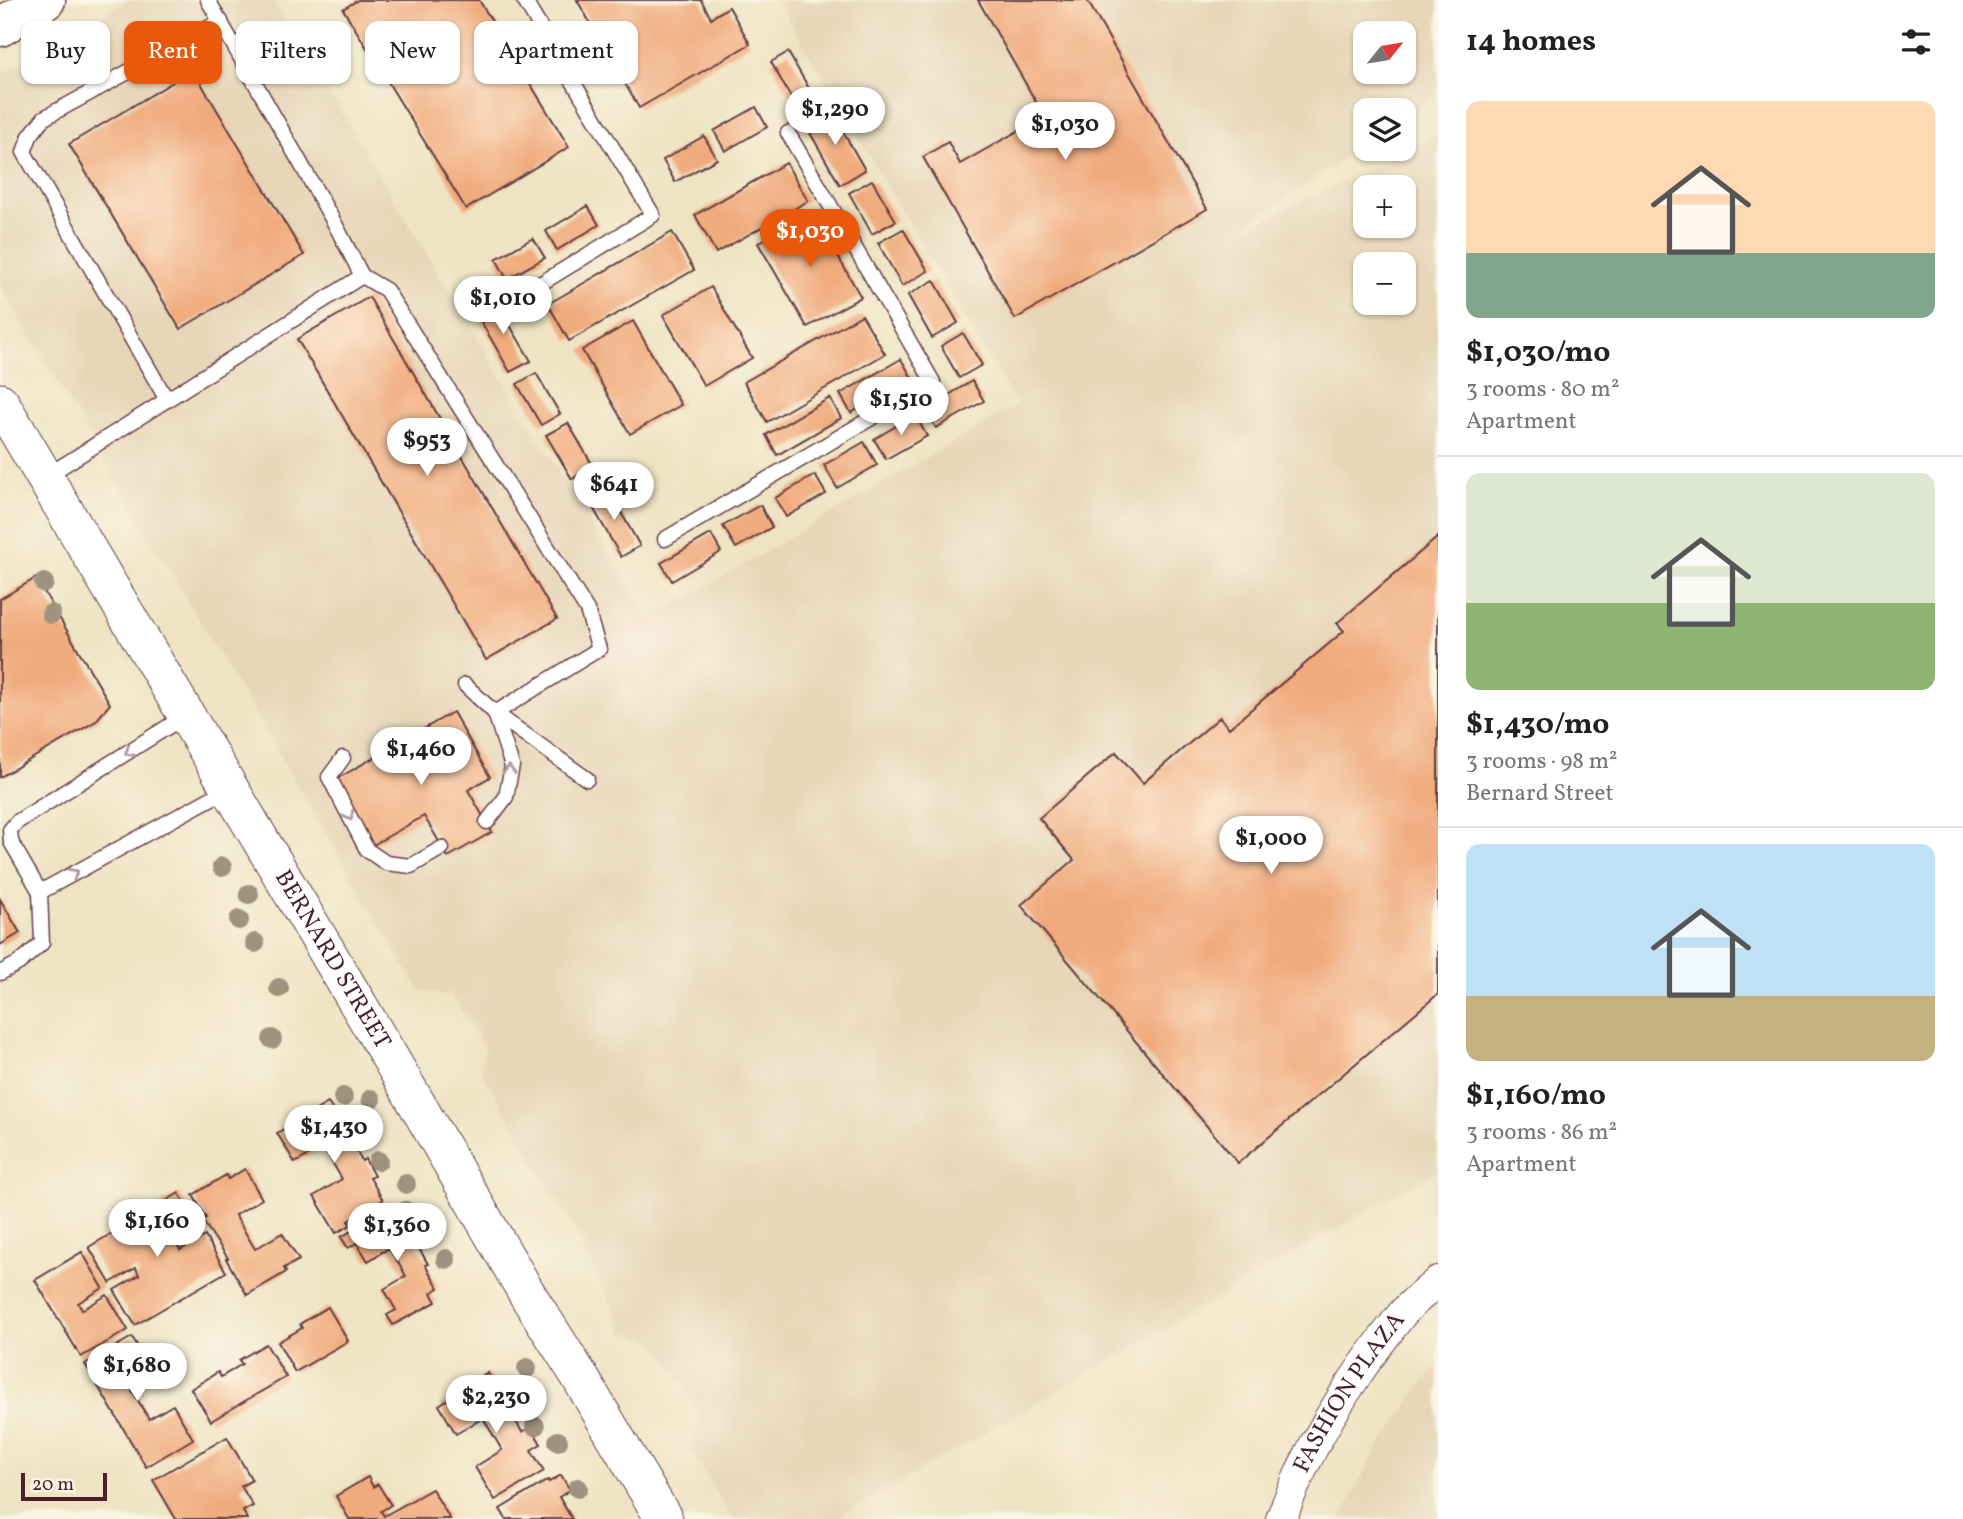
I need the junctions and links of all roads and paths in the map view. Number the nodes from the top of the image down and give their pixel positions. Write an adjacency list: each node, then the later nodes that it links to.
1 (46, 0): 6 (main road)
2 (208, 0): 4 (lane)
3 (524, 0): 10 (lane)
4 (221, 21)
5 (222, 23): 9 (lane)
6 (0, 27)
7 (124, 74): 11 (lane)
8 (788, 133): 14 (lane)
9 (362, 276): 11 (lane); 16 (lane)
10 (522, 295)
11 (167, 400): 13 (lane)
12 (0, 402): 13 (street, BERNARD STREET)
13 (45, 477): 17 (street, BERNARD STREET)
14 (665, 540)
15 (465, 685): 16 (lane)
16 (495, 713): 19 (lane); 21 (lane, one-way to 16)
17 (187, 715): 20 (street, BERNARD STREET); 23 (lane, one-way to 23)
18 (343, 758): 22 (lane, one-way to 22)
19 (587, 779)
20 (230, 788): 23 (lane, one-way to 20); 26 (street, BERNARD STREET)
21 (486, 822)
22 (442, 848)
23 (40, 892): 24 (lane)
24 (0, 973)
25 (1438, 1281): 27 (street, FASHION PLAZA)
26 (664, 1519)
27 (1281, 1519)

